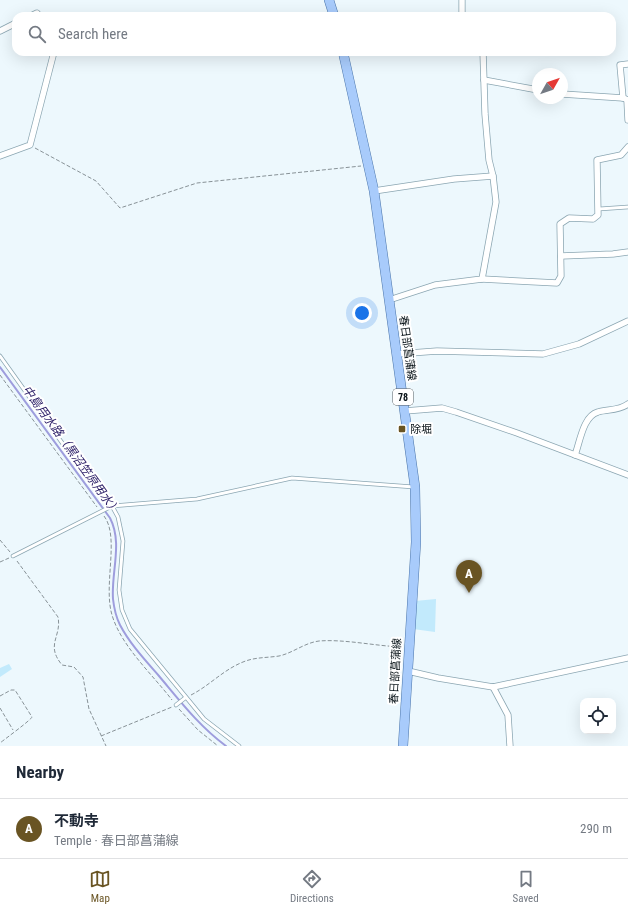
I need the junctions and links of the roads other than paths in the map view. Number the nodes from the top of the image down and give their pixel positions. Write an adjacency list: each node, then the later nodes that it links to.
1 (329, 0): 3 (main road)
2 (462, 0): 4 (street)
3 (333, 12)
4 (462, 12)
5 (12, 25): 6 (street)
6 (0, 31)
7 (53, 56): 17 (street)
8 (344, 56): 19 (main road, 春日部菖蒲線 / 78)
9 (483, 56): 11 (street)
10 (628, 64): 14 (street)
11 (484, 80): 12 (street); 18 (street)
12 (532, 89)
13 (568, 94): 14 (street)
14 (626, 99): 15 (street)
15 (628, 120)
16 (628, 146): 21 (street)
17 (0, 156)
18 (494, 176): 19 (street); 24 (street)
19 (374, 191): 25 (main road, 春日部菖蒲線 / 78)
20 (628, 207): 21 (lane)
21 (599, 209): 23 (street)
22 (628, 252): 23 (street)
23 (561, 256): 24 (street)
24 (482, 279): 25 (street)
25 (390, 300): 27 (main road, 春日部菖蒲線 / 78)
26 (628, 321): 27 (street)
27 (397, 354): 30 (main road, 春日部菖蒲線 / 78)
28 (0, 356): 34 (lane)
29 (628, 404): 31 (street)
30 (405, 411): 31 (street); 33 (main road, 春日部菖蒲線 / 78)
31 (575, 455): 32 (street)
32 (628, 476)
33 (415, 487): 34 (lane); 37 (main road, 春日部菖蒲線 / 78)
34 (111, 507): 35 (lane); 39 (lane)
35 (13, 556)
36 (628, 658): 38 (street)
37 (408, 671): 38 (street); 42 (main road, 春日部菖蒲線 / 78)
38 (493, 687): 43 (street)
39 (184, 699): 40 (lane); 41 (lane)
40 (176, 704)
41 (239, 746)
42 (403, 746)
43 (510, 746)

